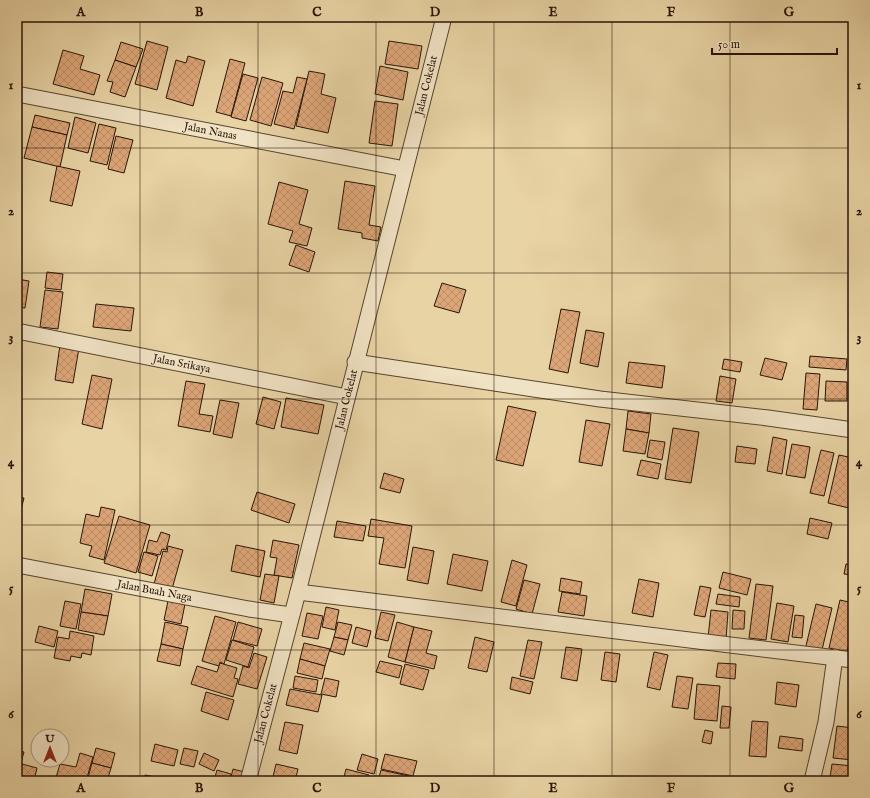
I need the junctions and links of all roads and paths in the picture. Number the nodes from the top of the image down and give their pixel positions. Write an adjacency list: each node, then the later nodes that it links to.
1 (444, 17): 3 (street, Jalan Cokelat)
2 (17, 94): 3 (street, Jalan Nanas)
3 (405, 168): 5 (street, Jalan Cokelat)
4 (17, 331): 6 (street, Jalan Srikaya)
5 (356, 362): 6 (street, Jalan Cokelat); 7 (street)
6 (347, 397): 9 (street, Jalan Cokelat)
7 (853, 430)
8 (17, 566): 10 (street, Jalan Buah Naga)
9 (298, 592): 10 (street, Jalan Cokelat); 11 (street)
10 (291, 615): 13 (street, Jalan Cokelat)
11 (835, 657): 12 (street); 14 (street)
12 (853, 660)
13 (248, 781)
14 (812, 781)

